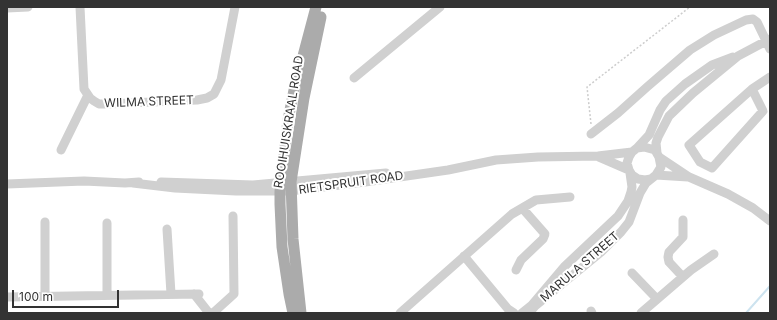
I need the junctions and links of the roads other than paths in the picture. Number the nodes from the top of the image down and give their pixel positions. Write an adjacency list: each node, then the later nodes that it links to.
1 (28, 7): 7 (street)
2 (80, 7): 14 (street)
3 (235, 7): 14 (street, WILMA STREET)
4 (316, 7): 26 (main road, ROOIHUISKRAAL ROAD)
5 (323, 7): 26 (main road, ROOIHUISKRAAL ROAD)
6 (440, 7): 11 (street)
7 (7, 8)
8 (769, 43): 9 (street); 16 (street)
9 (738, 56): 13 (street); 15 (street)
10 (770, 77): 12 (street)
11 (354, 78)
12 (752, 88): 12 (street)
13 (676, 92): 15 (street); 19 (street)
14 (89, 97): 17 (street); 18 (street)
15 (684, 101): 20 (street)
16 (592, 134)
17 (71, 142)
18 (61, 150)
19 (635, 150): 20 (street); 21 (street, RIETSPRUIT ROAD); 22 (street)
20 (658, 155): 23 (street); 24 (street)
21 (598, 156): 22 (street, RIETSPRUIT ROAD); 26 (street, RIETSPRUIT ROAD)
22 (629, 171): 23 (street); 35 (street, MARULA STREET)
23 (654, 177): 24 (street); 36 (street, MARULA STREET)
24 (689, 177): 31 (street)
25 (7, 184): 26 (street, RIETSPRUIT ROAD)
26 (286, 187): 50 (main road, ROOIHUISKRAAL ROAD); 51 (main road, ROOIHUISKRAAL ROAD)
27 (570, 197): 28 (street)
28 (524, 209): 38 (street); 39 (street)
29 (233, 216): 49 (street)
30 (683, 220): 41 (street)
31 (770, 221)
32 (45, 222): 45 (street)
33 (107, 223): 43 (street)
34 (167, 229): 42 (street)
35 (603, 231): 36 (street); 53 (street, MARULA STREET)
36 (612, 242): 54 (street, MARULA STREET)
37 (714, 254): 41 (street)
38 (464, 256): 47 (street); 52 (street)
39 (516, 270)
40 (632, 273): 46 (street)
41 (682, 276): 46 (street)
42 (171, 294): 43 (street); 48 (street)
43 (107, 296): 45 (street)
44 (7, 297): 45 (street)
45 (45, 297)
46 (657, 299): 55 (street)
47 (511, 312)
48 (209, 313)
49 (213, 313)
50 (293, 313)
51 (301, 313)
52 (400, 313)
53 (522, 313)
54 (530, 313)
55 (641, 313)

